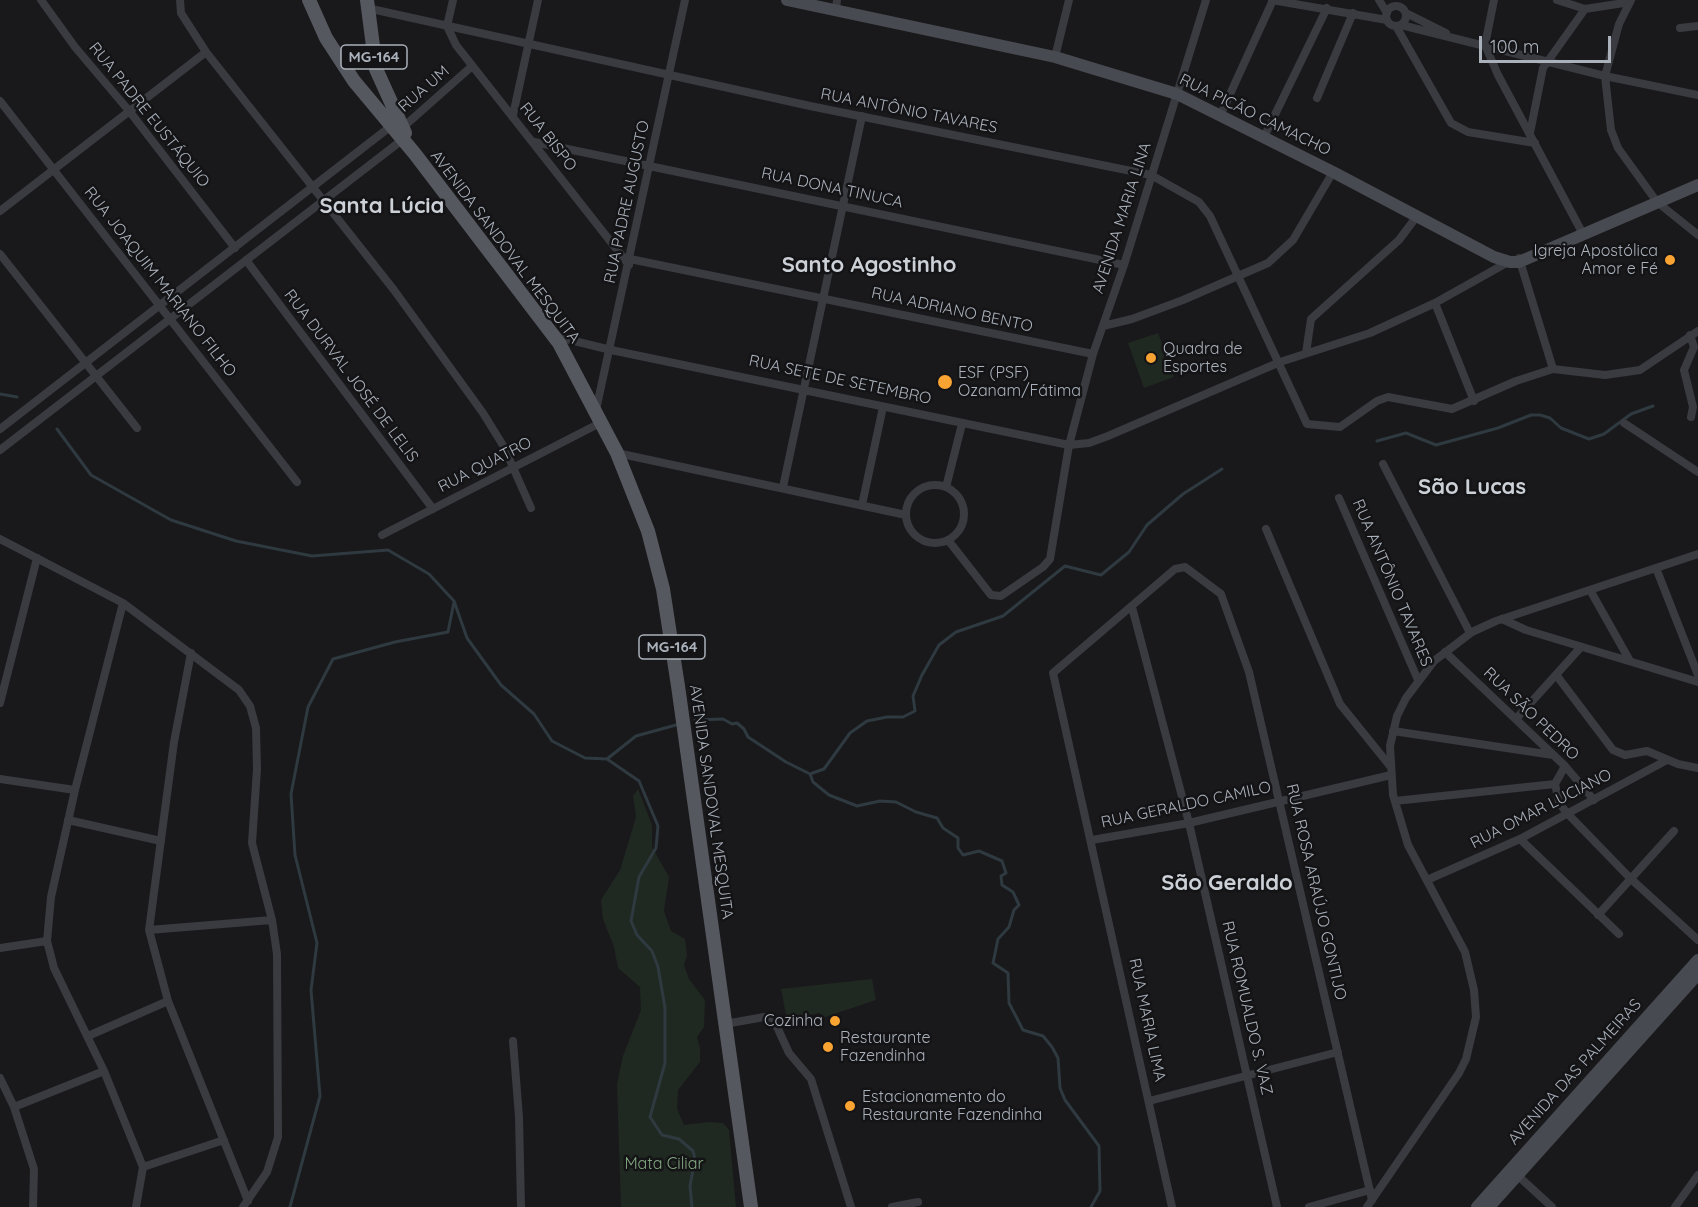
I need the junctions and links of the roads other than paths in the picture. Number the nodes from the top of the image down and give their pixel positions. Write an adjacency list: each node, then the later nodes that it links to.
1 (41, 0): 42 (street, RUA PADRE EUSTÁQUIO)
2 (180, 0): 30 (street)
3 (309, 0): 37 (main road, AVENIDA SANDOVAL MESQUITA)
4 (453, 0): 23 (street)
5 (538, 0): 28 (street)
6 (685, 0): 35 (street, RUA PADRE AUGUSTO)
7 (788, 0): 17 (street, RUA PICÃO CAMACHO)
8 (1069, 0): 31 (street)
9 (1206, 0): 38 (street, AVENIDA MARIA LINA)
10 (1273, 0): 18 (street); 45 (street)
11 (1378, 0): 22 (street)
12 (1393, 0): 20 (street)
13 (1494, 0): 29 (street)
14 (1557, 0): 19 (street)
15 (1630, 1): 19 (street); 36 (street)
16 (367, 4): 23 (street, RUA ANTÔNIO TAVARES); 34 (main road, MG-164)
17 (836, 5): 31 (street, RUA PICÃO CAMACHO)
18 (1327, 8): 21 (street); 48 (street)
19 (1585, 9): 32 (street)
20 (1404, 10): 22 (street); 24 (street); 27 (street)
21 (1353, 13): 22 (street); 40 (street)
22 (1387, 16): 24 (street)
23 (447, 26): 28 (street, RUA ANTÔNIO TAVARES); 33 (street, RUA BISPO)
24 (1398, 26): 27 (street); 50 (street)
25 (1698, 26): 26 (street)
26 (1680, 28)
27 (1454, 37): 29 (street)
28 (529, 45): 35 (street, RUA ANTÔNIO TAVARES); 43 (street)
29 (1485, 45): 32 (street); 47 (street)
30 (206, 52): 42 (street); 56 (street)
31 (1055, 57): 38 (street, RUA PICÃO CAMACHO)
32 (1547, 60): 36 (street); 47 (street)
33 (471, 67): 43 (street, RUA BISPO); 46 (street, RUA UM)
34 (376, 69): 37 (main road); 46 (main road, MG-164)
35 (670, 74): 44 (street, RUA ANTÔNIO TAVARES); 51 (street, RUA PADRE AUGUSTO)
36 (1605, 76): 39 (street); 58 (street)
37 (354, 81): 46 (main road, AVENIDA SANDOVAL MESQUITA)
38 (1177, 94): 45 (street, RUA PICÃO CAMACHO); 54 (street, AVENIDA MARIA LINA)
39 (1698, 95)
40 (1317, 98)
41 (0, 101): 52 (street, RUA JOAQUIM MARIANO FILHO)
42 (130, 112): 52 (street); 64 (street, RUA PADRE EUSTÁQUIO)
43 (513, 115): 49 (street, RUA BISPO)
44 (862, 116): 54 (street, RUA ANTÔNIO TAVARES); 59 (street)
45 (1220, 116): 48 (street, RUA PICÃO CAMACHO)
46 (398, 128): 56 (street); 57 (street); 77 (main road, AVENIDA SANDOVAL MESQUITA / MG-164)
47 (1530, 133): 50 (street)
48 (1264, 137): 53 (street, RUA PICÃO CAMACHO)
49 (534, 142): 51 (street, RUA DONA TINUCA); 68 (street, RUA BISPO)
50 (1536, 142): 62 (street)
51 (650, 166): 59 (street, RUA DONA TINUCA); 68 (street, RUA PADRE AUGUSTO)
52 (53, 171): 60 (street); 73 (street, RUA JOAQUIM MARIANO FILHO)
53 (1333, 172): 61 (street, RUA PICÃO CAMACHO); 70 (street)
54 (1151, 175): 69 (street, AVENIDA MARIA LINA); 70 (street, RUA ANTÔNIO TAVARES)
55 (1698, 185): 58 (street)
56 (312, 188): 57 (street); 64 (street)
57 (322, 201): 67 (street); 98 (street)
58 (1657, 202): 62 (street); 63 (street)
59 (844, 206): 69 (street, RUA DONA TINUCA); 71 (street)
60 (0, 211)
61 (1417, 216): 66 (street, RUA PICÃO CAMACHO); 79 (street)
62 (1583, 234): 66 (street)
63 (1698, 235)
64 (235, 248): 73 (street)
65 (0, 254): 82 (street)
66 (1515, 259): 72 (street, RUA SETE DE SETEMBRO); 83 (street)
67 (246, 260): 74 (street); 106 (street, RUA DURVAL JOSÉ DE LELIS)
68 (629, 262): 71 (street, RUA ADRIANO BENTO); 78 (street, RUA PADRE AUGUSTO)
69 (1124, 265): 75 (street, AVENIDA MARIA LINA)
70 (1240, 276): 75 (street); 81 (street, RUA ANTÔNIO TAVARES)
71 (825, 298): 80 (street, RUA ADRIANO BENTO); 85 (street)
72 (1435, 303): 79 (street, RUA SETE DE SETEMBRO); 86 (street)
73 (159, 307): 74 (street, RUA JOAQUIM MARIANO FILHO); 82 (street)
74 (170, 320): 84 (street); 100 (street, RUA JOAQUIM MARIANO FILHO)
75 (1103, 326): 80 (street, AVENIDA MARIA LINA)
76 (1694, 333): 83 (street); 89 (street)
77 (553, 335): 78 (street, RUA SETE DE SETEMBRO); 88 (main road, AVENIDA SANDOVAL MESQUITA / MG-164)
78 (611, 350): 85 (street, RUA SETE DE SETEMBRO); 88 (street, RUA PADRE AUGUSTO)
79 (1306, 353): 81 (street, RUA SETE DE SETEMBRO)
80 (1093, 354): 94 (street, AVENIDA MARIA LINA)
81 (1280, 362): 86 (street, RUA ANTÔNIO TAVARES); 94 (street, RUA SETE DE SETEMBRO)
82 (85, 363): 84 (street); 93 (street)
83 (1553, 369): 86 (street)
84 (95, 375): 92 (street); 95 (street)
85 (803, 388): 87 (street, RUA SETE DE SETEMBRO); 101 (street)
86 (1474, 401)
87 (884, 407): 91 (street, RUA SETE DE SETEMBRO); 104 (street)
88 (599, 416): 96 (main road, AVENIDA SANDOVAL MESQUITA / MG-164); 98 (street, RUA QUATRO)
89 (1691, 417)
90 (1624, 423): 99 (street)
91 (962, 424): 94 (street, RUA SETE DE SETEMBRO); 102 (street)
92 (137, 428)
93 (0, 429)
94 (1069, 445): 111 (street, AVENIDA MARIA LINA)
95 (0, 450)
96 (617, 453): 101 (street); 162 (main road, AVENIDA SANDOVAL MESQUITA / MG-164)
97 (1383, 464): 119 (street)
98 (514, 466): 105 (street); 106 (street, RUA QUATRO)
99 (1698, 472)
100 (297, 482)
101 (783, 487): 104 (street)
102 (946, 487): 107 (street); 111 (street)
103 (1338, 498): 126 (street, RUA ANTÔNIO TAVARES)
104 (862, 505): 107 (street)
105 (531, 508)
106 (433, 509): 109 (street, RUA QUATRO)
107 (906, 515): 111 (street)
108 (1266, 530): 135 (street)
109 (382, 535)
110 (0, 539): 113 (street)
111 (948, 540)
112 (1698, 554): 114 (street)
113 (37, 558): 116 (street); 128 (street)
114 (1656, 568): 115 (street); 124 (street)
115 (1590, 590): 118 (street); 123 (street)
116 (123, 603): 122 (street); 138 (street)
117 (1132, 607): 139 (street, RUA ROSA ARAÚJO GONTIJO); 144 (street, RUA ROMUALDO S. VAZ); 147 (street, RUA MARIA LIMA)
118 (1502, 619): 119 (street); 120 (street)
119 (1470, 633): 121 (street)
120 (1581, 647): 123 (street); 125 (street)
121 (1445, 652): 126 (street); 129 (street, RUA SÃO PEDRO)
122 (191, 653): 148 (street); 152 (street)
123 (1630, 661): 127 (street)
124 (1698, 675)
125 (1557, 676): 129 (street); 132 (street)
126 (1418, 681): 130 (street)
127 (1698, 682)
128 (0, 703)
129 (1516, 719): 131 (street, RUA SÃO PEDRO)
130 (1393, 731): 131 (street); 135 (street)
131 (1553, 755): 133 (street, RUA SÃO PEDRO)
132 (1667, 760): 134 (street); 140 (street, RUA OMAR LUCIANO)
133 (1565, 766): 137 (street); 140 (street, RUA SÃO PEDRO)
134 (1698, 768)
135 (1391, 771): 139 (street, RUA GERALDO CAMILO); 141 (street)
136 (0, 778): 138 (street)
137 (1556, 784): 141 (street); 142 (street)
138 (75, 790): 143 (street)
139 (1280, 800): 144 (street, RUA GERALDO CAMILO); 165 (street, RUA ROSA ARAÚJO GONTIJO)
140 (1594, 800): 142 (street, RUA OMAR LUCIANO)
141 (1395, 801): 150 (street)
142 (1566, 812): 146 (street, RUA OMAR LUCIANO); 149 (street)
143 (68, 820): 148 (street); 156 (street)
144 (1189, 823): 147 (street, RUA GERALDO CAMILO); 167 (street, RUA ROMUALDO S. VAZ)
145 (1674, 831): 149 (street)
146 (1520, 839): 150 (street, RUA OMAR LUCIANO); 151 (street)
147 (1092, 840): 169 (street, RUA MARIA LIMA)
148 (161, 841): 153 (street)
149 (1630, 878): 151 (street); 155 (street)
150 (1427, 880): 177 (street)
151 (1598, 915): 154 (street)
152 (272, 920): 153 (street); 178 (street)
153 (149, 930): 161 (street)
154 (1619, 934)
155 (1698, 940)
156 (47, 941): 157 (street); 163 (street)
157 (0, 948)
158 (1698, 960): 160 (street, AVENIDA DAS PALMEIRAS)
159 (1698, 974): 160 (street, AVENIDA DAS PALMEIRAS)
160 (1674, 993): 173 (street, AVENIDA DAS PALMEIRAS)
161 (168, 1001): 163 (street); 171 (street)
162 (725, 1024): 182 (main road, AVENIDA SANDOVAL MESQUITA / MG-164); 183 (street)
163 (88, 1036): 166 (street)
164 (513, 1041): 181 (street)
165 (1338, 1052): 167 (street); 175 (street, RUA ROSA ARAÚJO GONTIJO)
166 (104, 1071): 170 (street); 172 (street)
167 (1247, 1075): 169 (street); 186 (street, RUA ROMUALDO S. VAZ)
168 (0, 1078): 170 (street)
169 (1149, 1101): 185 (street, RUA MARIA LIMA)
170 (14, 1107): 179 (street)
171 (224, 1140): 172 (street); 178 (street)
172 (143, 1167): 180 (street)
173 (1514, 1172): 188 (street, AVENIDA DAS PALMEIRAS); 189 (street, AVENIDA DAS PALMEIRAS); 190 (street)
174 (1698, 1175): 191 (street)
175 (1370, 1190): 177 (street, RUA ROSA ARAÚJO GONTIJO); 187 (street)
176 (918, 1202): 184 (street)
177 (1369, 1203)
178 (245, 1204)
179 (33, 1207)
180 (136, 1207)
181 (521, 1207)
182 (751, 1207)
183 (851, 1207)
184 (892, 1207)
185 (1172, 1207)
186 (1277, 1207)
187 (1309, 1207)
188 (1477, 1207)
189 (1489, 1207)
190 (1552, 1207)
191 (1675, 1207)

